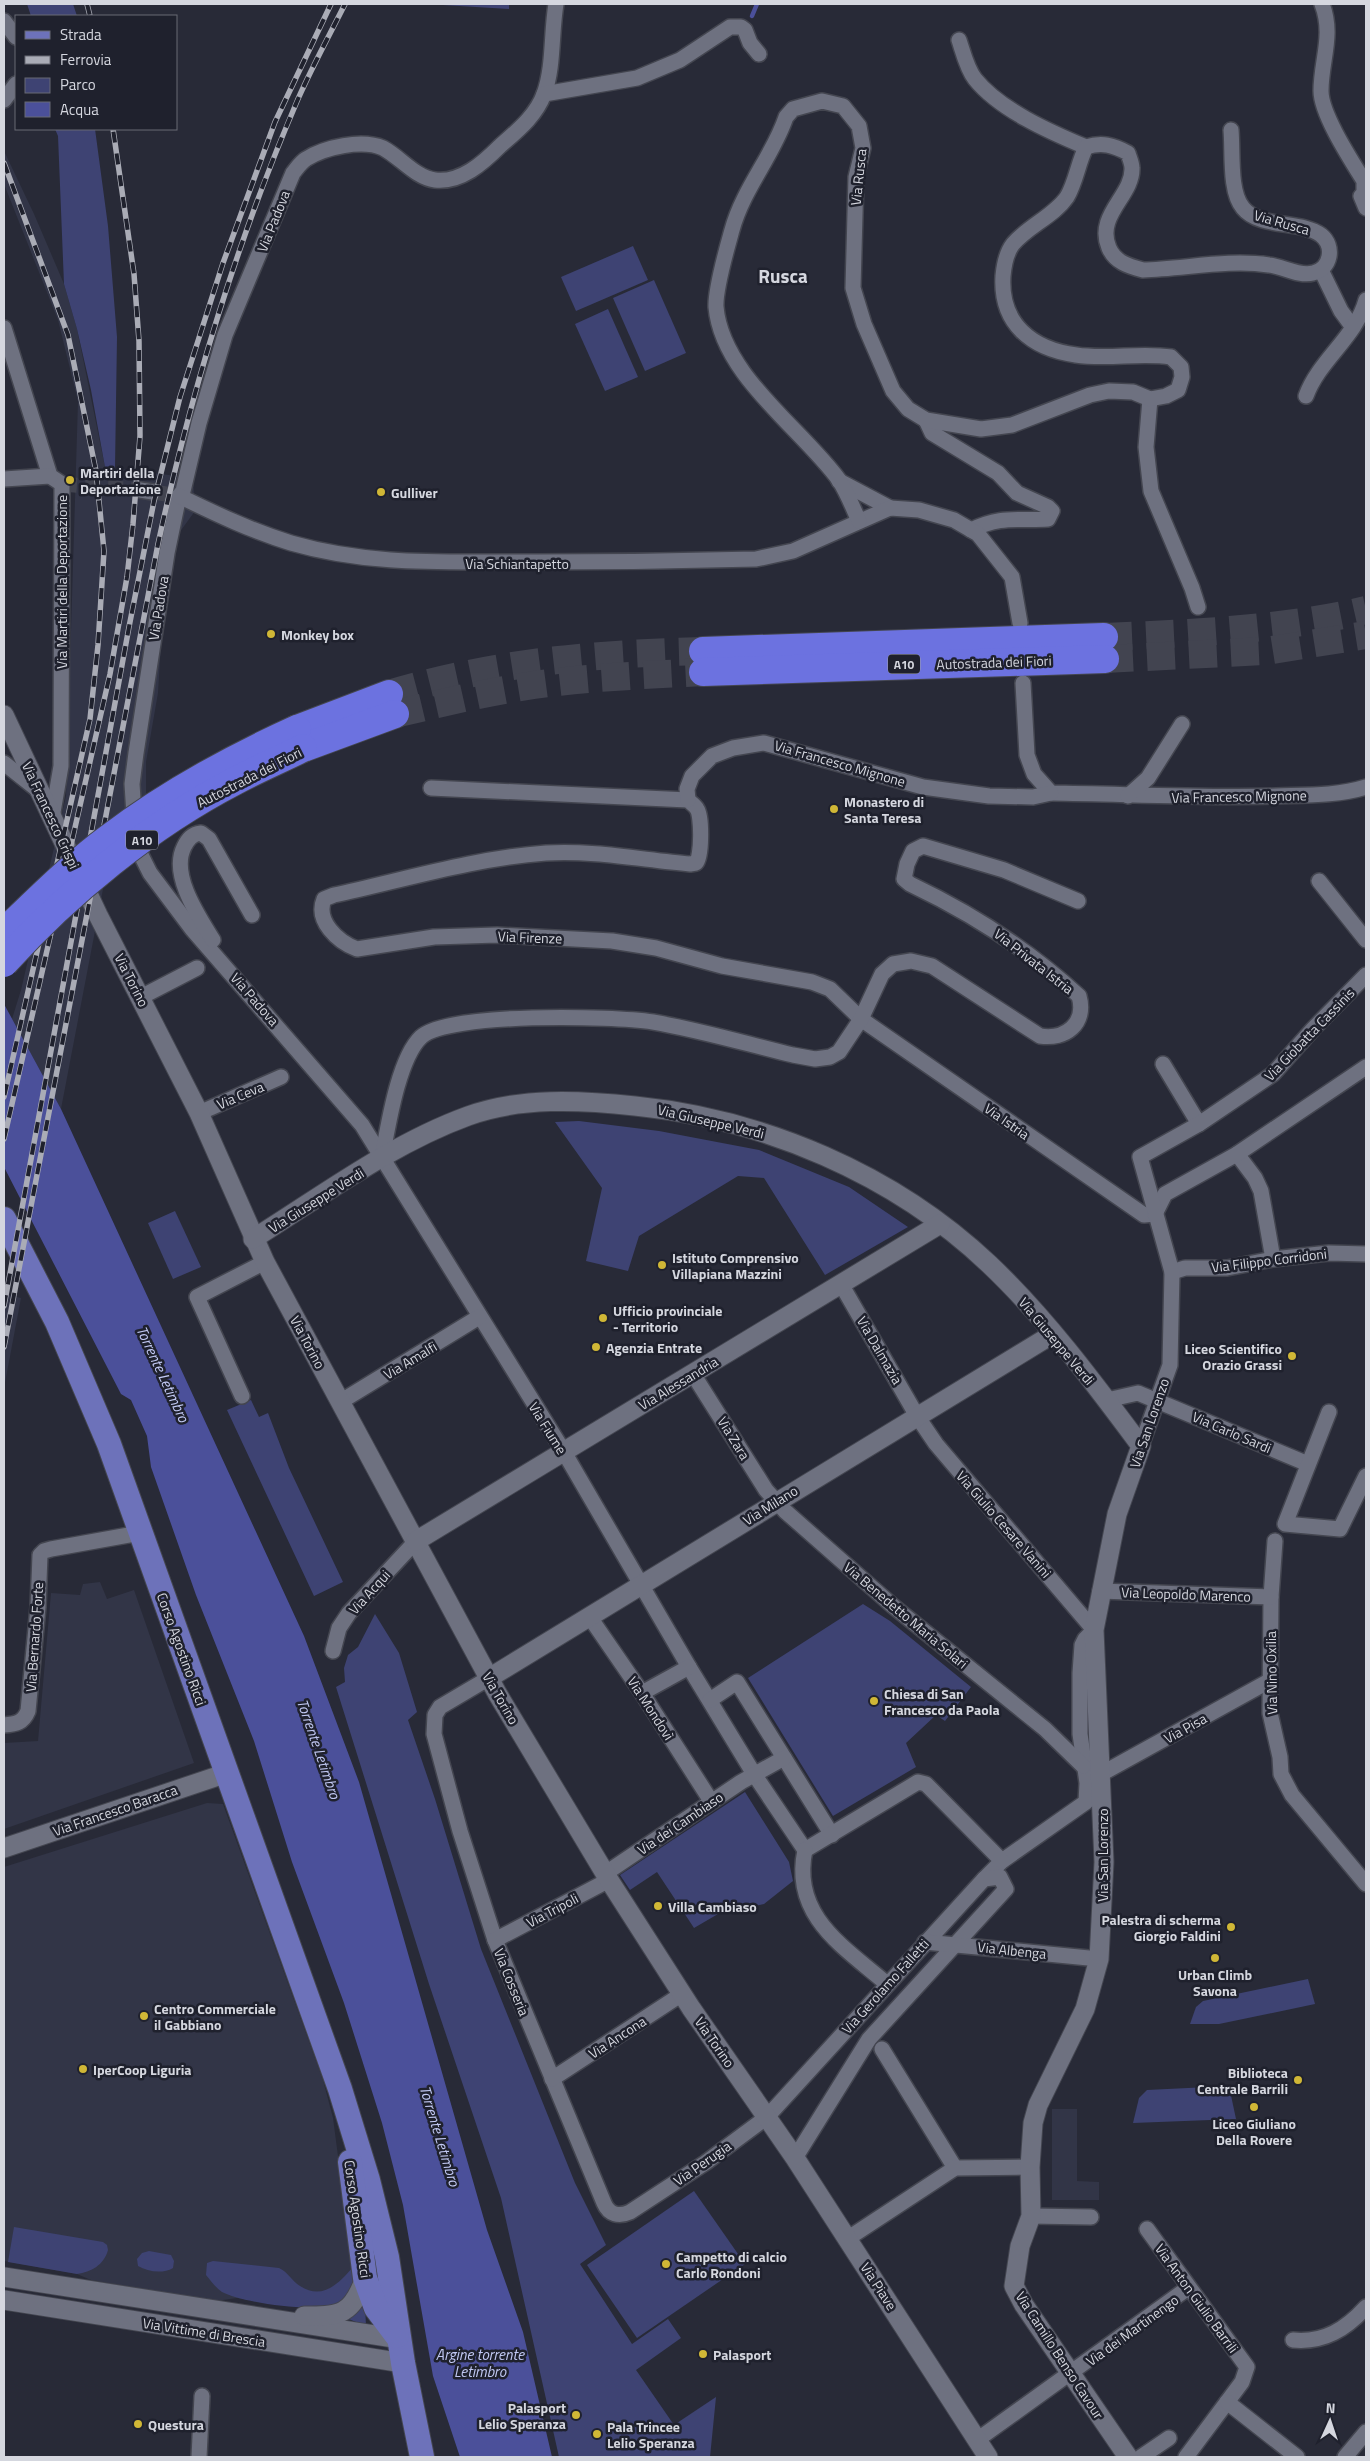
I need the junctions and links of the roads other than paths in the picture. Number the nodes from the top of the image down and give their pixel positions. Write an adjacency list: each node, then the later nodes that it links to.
1 (556, 4): 7 (street)
2 (1322, 4): 10 (street)
3 (4, 21): 4 (street)
4 (15, 36)
5 (959, 40): 9 (street)
6 (759, 54): 7 (street)
7 (544, 94): 22 (street, Via Padova)
8 (1231, 130): 11 (street, Via Rusca)
9 (1086, 148): 11 (street); 17 (street)
10 (1366, 208)
11 (1321, 270): 13 (street)
12 (1366, 300): 13 (street)
13 (1352, 326): 16 (street)
14 (4, 328): 15 (street, Via Martiri della Deportazione)
15 (9, 356): 20 (street, Via Martiri della Deportazione)
16 (1306, 396)
17 (1150, 399): 18 (street, Via Rusca); 26 (street)
18 (926, 420): 21 (street, Via Rusca); 25 (street)
19 (4, 480): 20 (street)
20 (56, 480): 42 (street, Via Martiri della Deportazione)
21 (839, 481): 23 (street, Via Rusca); 24 (street, Via Rusca)
22 (179, 496): 24 (street, Via Schiantapetto); 49 (street, Via Padova)
23 (890, 508): 24 (street); 25 (street)
24 (859, 521)
25 (971, 530): 27 (street)
26 (1198, 607)
27 (1020, 623)
28 (1105, 648): 29 (highway, Autostrada dei Fiori / A10)
29 (703, 661)
30 (1023, 683): 39 (street)
31 (392, 704): 34 (highway, Autostrada dei Fiori / A10)
32 (4, 715): 38 (street, Via Francesco Crispi)
33 (1182, 724): 40 (street)
34 (300, 739): 47 (highway, Autostrada dei Fiori / A10, bridge); 50 (highway, Autostrada dei Fiori / A10, bridge)
35 (4, 763): 38 (street)
36 (1366, 787): 40 (street, Via Francesco Mignone)
37 (431, 788): 41 (street)
38 (40, 792): 42 (street, Via Francesco Crispi)
39 (1051, 793): 40 (street, Via Francesco Mignone); 41 (street, Via Francesco Mignone)
40 (1128, 796)
41 (688, 800): 54 (street, Via Firenze)
42 (52, 818): 45 (street, Via Francesco Crispi)
43 (1319, 881): 48 (street)
44 (1078, 902): 54 (street, Via Privata Istria)
45 (98, 915): 53 (street, Via Torino)
46 (252, 915): 49 (street)
47 (4, 932)
48 (1366, 940)
49 (217, 956): 62 (street, Via Padova)
50 (4, 963)
51 (197, 968): 53 (street)
52 (1366, 975): 59 (street, Via Giobatta Cassinis)
53 (141, 997): 58 (street, Via Torino)
54 (861, 1020): 62 (street); 63 (street, Via Istria)
55 (1163, 1064): 59 (street)
56 (1366, 1067): 60 (street)
57 (281, 1077): 58 (street, Via Ceva)
58 (199, 1113): 66 (street, Via Torino)
59 (1199, 1124): 61 (street, Via Giobatta Cassinis)
60 (1237, 1154): 63 (street); 68 (street)
61 (1140, 1157): 63 (street, Via San Lorenzo)
62 (382, 1158): 65 (street, Via Giuseppe Verdi); 66 (street, Via Giuseppe Verdi); 72 (street, Via Fiume)
63 (1155, 1214): 70 (street, Via San Lorenzo)
64 (4, 1219): 86 (main road, Corso Agostino Ricci)
65 (940, 1224): 71 (street, Via Alessandria); 73 (street, Via Giuseppe Verdi)
66 (253, 1239): 69 (street, Via Torino)
67 (1366, 1254): 68 (street, Via Filippo Corridoni)
68 (1273, 1259): 70 (street, Via Filippo Corridoni)
69 (265, 1262): 75 (street); 78 (street, Via Torino)
70 (1172, 1272): 77 (street, Via San Lorenzo)
71 (841, 1284): 74 (street, Via Alessandria); 80 (street, Via Dalmazia)
72 (479, 1318): 78 (street, Via Amalfi); 82 (street, Via Fiume)
73 (1053, 1334): 76 (street, Via Giuseppe Verdi); 80 (street, Via Milano)
74 (693, 1374): 82 (street, Via Alessandria); 85 (street, Via Zara)
75 (242, 1396)
76 (1106, 1400): 77 (street, Via Carlo Sardi); 81 (street, Via Giuseppe Verdi)
77 (1157, 1400): 81 (street, Via San Lorenzo); 83 (street, Via Carlo Sardi)
78 (340, 1402): 87 (street, Via Torino)
79 (1329, 1412): 83 (street)
80 (917, 1416): 85 (street, Via Milano); 93 (street, Via Giulio Cesare Vanini)
81 (1141, 1446): 90 (street, Via San Lorenzo)
82 (564, 1452): 87 (street, Via Alessandria); 89 (street, Via Fiume)
83 (1308, 1464): 84 (street)
84 (1366, 1476)
85 (776, 1501): 89 (street, Via Milano); 102 (street, Via Benedetto Maria Solari)
86 (140, 1533): 100 (street, Via Bernardo Forte); 103 (main road, Corso Agostino Ricci)
87 (416, 1541): 94 (street, Via Acqui); 96 (street, Via Torino)
88 (1276, 1541): 91 (street, Via Nino Oxilia)
89 (642, 1586): 92 (street, Via Milano); 95 (street, Via Fiume)
90 (1100, 1591): 91 (street, Via Leopoldo Marenco); 93 (street, Via San Lorenzo)
91 (1271, 1597): 97 (street, Via Nino Oxilia)
92 (589, 1616): 96 (street, Via Milano); 98 (street, Via Mondovì)
93 (1094, 1630): 102 (street, Via San Lorenzo); 105 (street, Via San Lorenzo)
94 (333, 1651)
95 (689, 1667): 98 (street); 99 (street, Via Fiume)
96 (489, 1678): 111 (street, Via Torino); 114 (street, Via Cosseria)
97 (1269, 1681): 105 (street, Via Pisa); 113 (street, Via Nino Oxilia)
98 (642, 1693): 106 (street, Via Mondovì)
99 (710, 1700): 101 (street); 104 (street, Via Fiume)
100 (4, 1725)
101 (784, 1758): 104 (street, Via dei Cambiaso); 107 (street)
102 (1083, 1766): 110 (street, Via San Lorenzo)
103 (227, 1773): 108 (street, Via Francesco Baracca); 122 (main road, Corso Agostino Ricci)
104 (754, 1774): 106 (street, Via dei Cambiaso); 109 (street, Via Fiume)
105 (1101, 1774): 117 (street, Via San Lorenzo)
106 (711, 1802): 111 (street, Via dei Cambiaso)
107 (832, 1835): 109 (street); 110 (street)
108 (4, 1848)
109 (805, 1850): 118 (street)
110 (1002, 1861): 112 (street, Via Gerolamo Falletti)
111 (608, 1877): 114 (street, Via Tripoli); 119 (street, Via Torino)
112 (984, 1879): 115 (street, Via Gerolamo Falletti); 116 (street)
113 (1366, 1884)
114 (495, 1940): 121 (street, Via Cosseria)
115 (925, 1942): 116 (street, Via Albenga); 118 (street, Via Gerolamo Falletti)
116 (954, 1944): 117 (street, Via Albenga); 124 (street)
117 (1099, 1959): 125 (street, Via San Lorenzo)
118 (888, 1984): 123 (street, Via Gerolamo Falletti)
119 (682, 1994): 121 (street, Via Ancona); 123 (street, Via Torino)
120 (882, 2049): 126 (street)
121 (552, 2079): 127 (street, Via Cosseria)
122 (340, 2089): 134 (main road, Corso Agostino Ricci); 139 (main road, Corso Agostino Ricci)
123 (767, 2117): 124 (street, Via Piave); 127 (street, Via Perugia)
124 (795, 2158): 131 (street, Via Piave)
125 (1030, 2167): 126 (street); 128 (street, Via San Lorenzo)
126 (955, 2168): 131 (street)
127 (636, 2208)
128 (1031, 2216): 129 (street); 132 (street, Via San Lorenzo)
129 (1091, 2218)
130 (1147, 2230): 135 (street, Via Anton Giulio Barrili)
131 (847, 2239): 147 (street, Via Piave)
132 (1020, 2246): 142 (street, Via Camillo Benso Cavour)
133 (4, 2277): 138 (street, Via Vittime di Brescia)
134 (365, 2278): 138 (street, Via Vittime di Brescia); 139 (main road, Corso Agostino Ricci)
135 (1188, 2288): 142 (street, Via dei Martinengo); 144 (street, Via Anton Giulio Barrili)
136 (4, 2300): 141 (street, Via Vittime di Brescia)
137 (1366, 2307): 140 (street)
138 (255, 2317): 139 (street, Via Vittime di Brescia)
139 (400, 2339): 141 (main road, Corso Agostino Ricci)
140 (1293, 2340)
141 (403, 2363): 149 (main road, Corso Agostino Ricci)
142 (1071, 2374): 147 (street, Via dei Martinengo); 151 (street, Via Camillo Benso Cavour)
143 (202, 2396): 148 (street)
144 (1227, 2402): 153 (street); 154 (street)
145 (1366, 2432): 155 (street)
146 (1169, 2438): 152 (street)
147 (977, 2440): 150 (street, Via Piave)
148 (199, 2457)
149 (422, 2457)
150 (988, 2457)
151 (1128, 2457)
152 (1141, 2457)
153 (1186, 2457)
154 (1297, 2457)
155 (1345, 2457)

